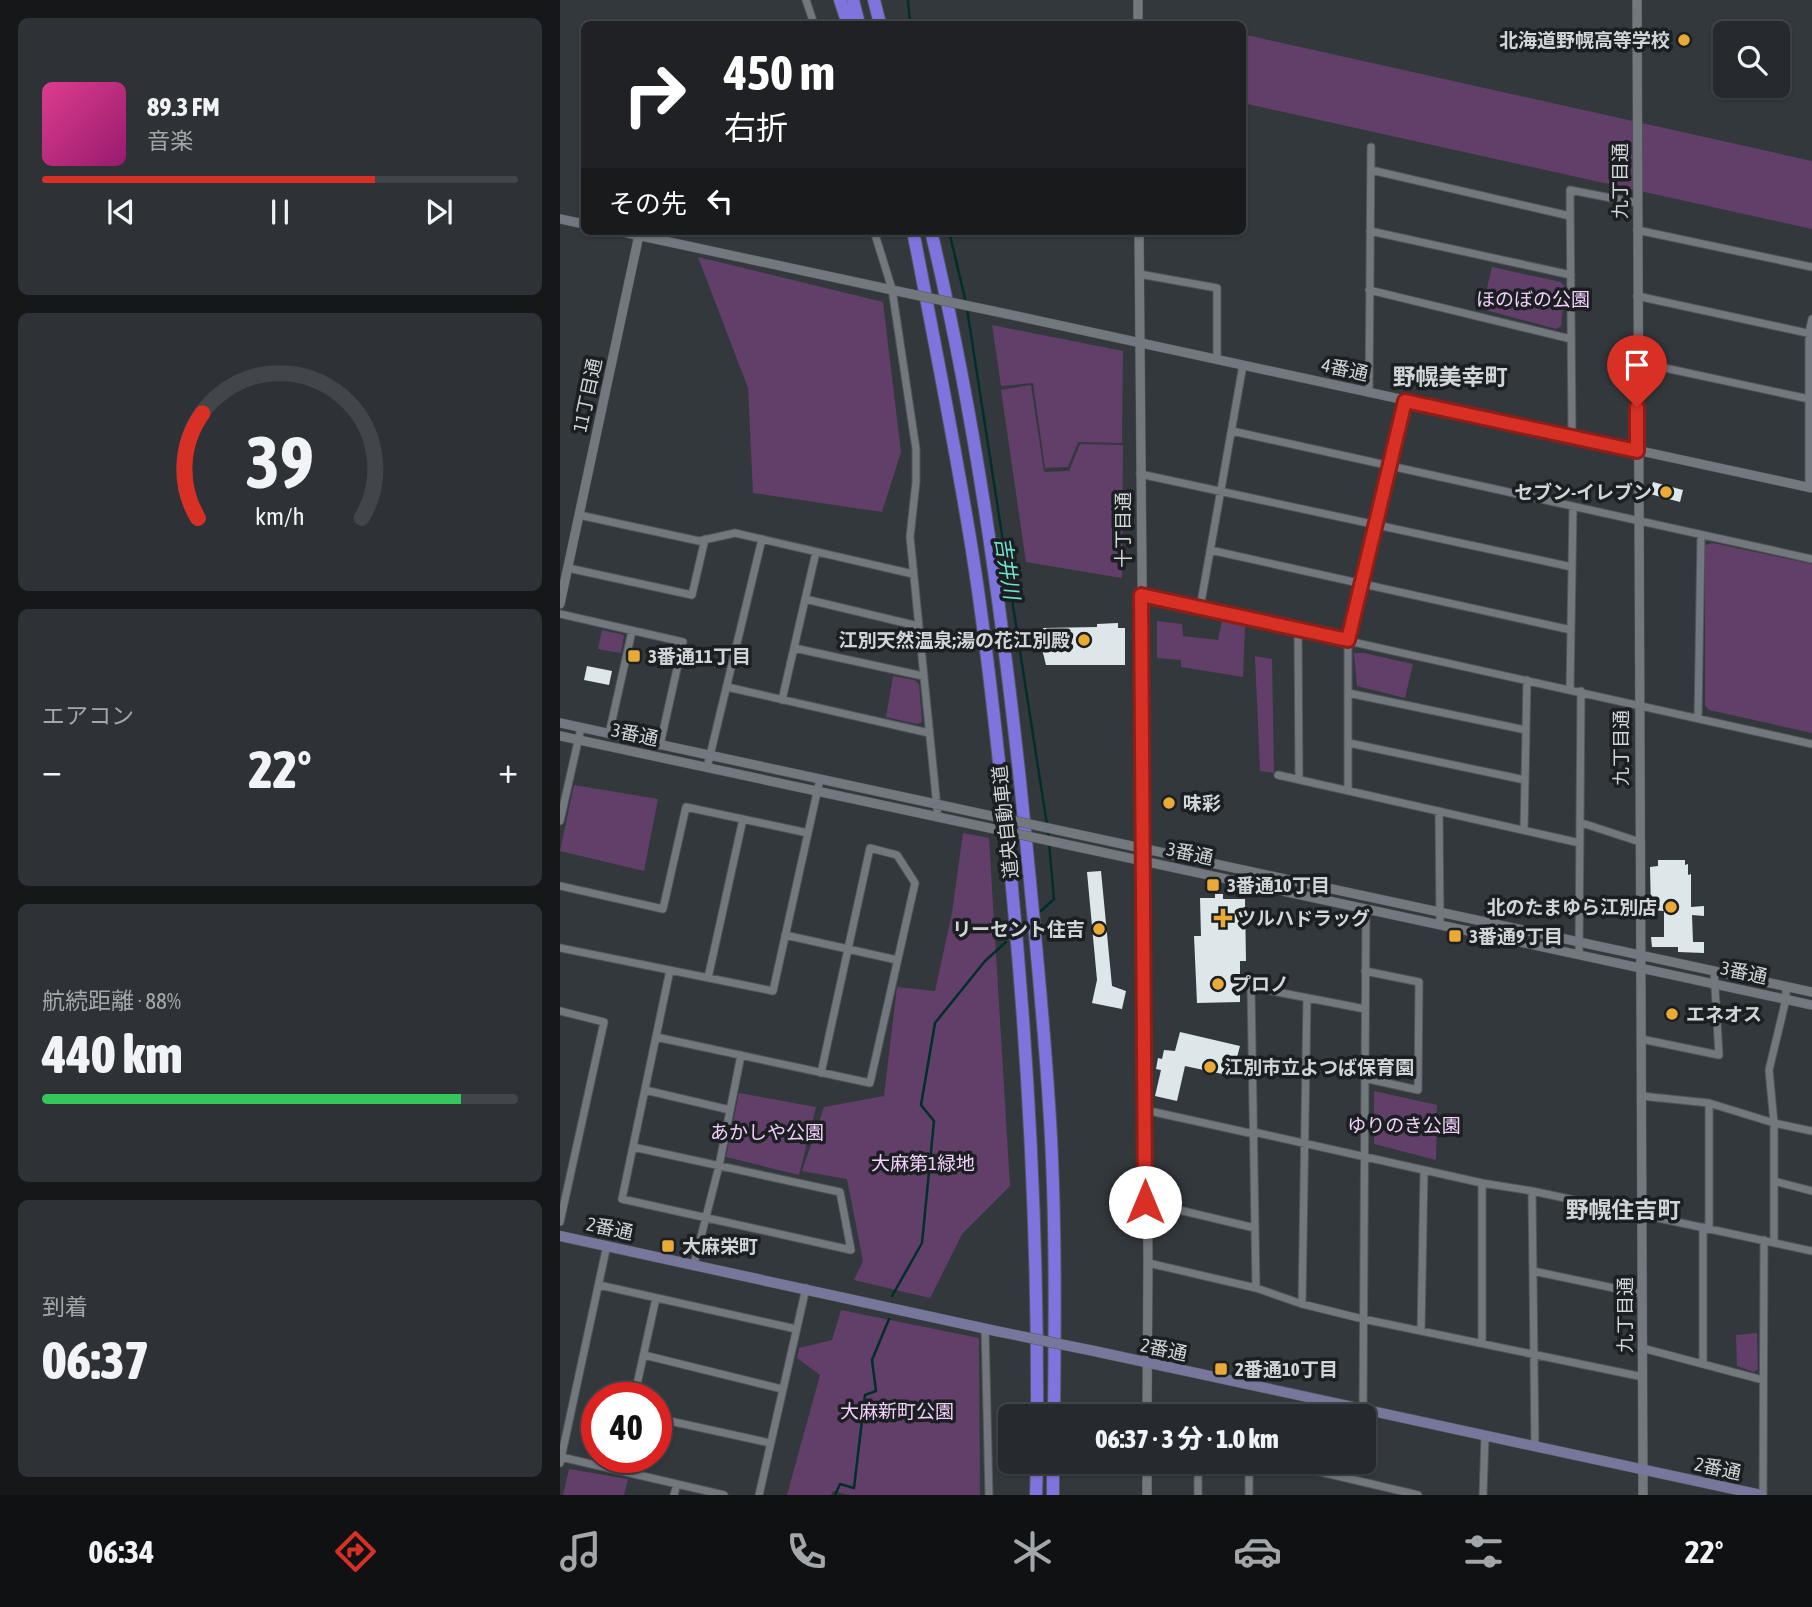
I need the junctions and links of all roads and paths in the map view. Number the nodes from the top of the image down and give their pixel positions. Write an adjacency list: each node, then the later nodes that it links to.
1 (806, 0): 7 (street)
2 (840, 0): 8 (highway)
3 (853, 0): 9 (highway)
4 (874, 0): 10 (highway)
5 (1138, 0): 11 (street)
6 (1637, 0): 14 (street, 九丁目通)
7 (813, 21)
8 (847, 21)
9 (858, 21)
10 (879, 21)
11 (1138, 21)
12 (1371, 147): 13 (street)
13 (1371, 170): 15 (street); 19 (street)
14 (1637, 203): 15 (street); 18 (street, 九丁目通)
15 (1570, 216): 27 (street)
16 (560, 219): 17 (street)
17 (581, 223)
18 (1637, 230): 25 (street); 30 (street, 九丁目通)
19 (1370, 231): 27 (street); 29 (street)
20 (639, 235): 28 (street); 49 (street, 11丁目通)
21 (875, 235): 28 (street)
22 (913, 235): 193 (highway, 道央自動車道)
23 (932, 235): 194 (highway, 道央自動車道)
24 (1139, 235): 26 (street, 十丁目通)
25 (1812, 267)
26 (1139, 274): 34 (street, 十丁目通); 35 (street)
27 (1571, 275): 33 (street)
28 (892, 289): 34 (street, 4番通, bridge); 60 (street)
29 (1369, 290): 33 (street); 38 (street)
30 (1637, 296): 32 (street); 36 (street, 九丁目通)
31 (1812, 319): 32 (street)
32 (1811, 333): 39 (street)
33 (1571, 339): 42 (street)
34 (1139, 343): 35 (street, 4番通); 45 (street, 十丁目通)
35 (1217, 360): 37 (street, 4番通)
36 (1637, 362): 39 (street); 43 (street, 九丁目通)
37 (1243, 365): 38 (street, 4番通); 41 (street)
38 (1368, 393): 40 (street, 4番通)
39 (1809, 399): 46 (street)
40 (1405, 401): 42 (street, 4番通); 44 (street)
41 (1232, 431): 44 (street); 47 (street)
42 (1572, 436): 43 (street, 4番通)
43 (1637, 451): 46 (street, 4番通); 50 (street, 九丁目通)
44 (1389, 466): 48 (street); 51 (street)
45 (1140, 474): 47 (street); 62 (street, 十丁目通)
46 (1811, 488)
47 (1221, 491): 51 (street); 55 (street)
48 (1573, 507): 50 (street); 58 (street)
49 (579, 515): 54 (street); 59 (street, 11丁目通)
50 (1638, 522): 52 (street); 80 (street, 九丁目通)
51 (1375, 524): 58 (street); 61 (street)
52 (1701, 535): 57 (street); 81 (street)
53 (761, 539): 54 (street); 56 (street); 75 (street)
54 (705, 540): 59 (street)
55 (1210, 550): 61 (street); 65 (street)
56 (816, 552): 60 (street); 63 (street)
57 (1812, 559)
58 (1572, 568): 69 (street)
59 (568, 569): 64 (street, 11丁目通)
60 (914, 574): 67 (street)
61 (1361, 583): 69 (street); 71 (street)
62 (1141, 595): 65 (street); 110 (street, 十丁目通)
63 (805, 599): 67 (street); 72 (street)
64 (560, 604)
65 (1200, 608): 68 (street)
66 (560, 614): 70 (street)
67 (918, 625): 73 (street)
68 (1298, 629): 71 (street); 96 (street)
69 (1571, 630): 76 (street)
70 (632, 631): 86 (street); 91 (street)
71 (1348, 640): 74 (street); 78 (street)
72 (794, 648): 73 (street); 79 (street)
73 (923, 676): 85 (street)
74 (1527, 680): 76 (street); 84 (street)
75 (727, 687): 79 (street); 92 (street)
76 (1570, 689): 77 (street)
77 (1581, 691): 80 (street); 105 (street)
78 (1348, 693): 84 (street); 89 (street)
79 (782, 700): 85 (street)
80 (1639, 704): 81 (street); 108 (street, 九丁目通)
81 (1698, 718): 90 (street)
82 (560, 723): 83 (street, 3番通)
83 (582, 728): 86 (street, 3番通); 88 (street)
84 (1526, 730): 97 (street)
85 (929, 733): 100 (street)
86 (609, 734): 91 (street, 3番通)
87 (560, 736): 88 (street, 3番通)
88 (579, 740): 93 (street, 3番通); 104 (street)
89 (1349, 743): 97 (street); 99 (street)
90 (1812, 744)
91 (660, 745): 92 (street, 3番通)
92 (710, 756): 93 (street); 95 (street, 3番通)
93 (707, 768): 98 (street, 3番通)
94 (1278, 775): 96 (street)
95 (820, 779): 98 (street); 100 (street, 3番通)
96 (1299, 780): 99 (street)
97 (1525, 780): 106 (street)
98 (817, 791): 102 (street, 3番通); 107 (street)
99 (1348, 791): 101 (street)
100 (936, 804): 102 (street); 110 (street, 3番通, bridge)
101 (1439, 811): 106 (street); 114 (street)
102 (938, 817): 111 (street, 3番通, bridge)
103 (743, 819): 107 (street); 112 (street); 127 (street)
104 (560, 821)
105 (1582, 823): 108 (street); 109 (street)
106 (1524, 830): 109 (street)
107 (808, 833): 116 (street)
108 (1640, 842): 121 (street, 九丁目通)
109 (1580, 843): 117 (street)
110 (1142, 849): 111 (street, 十丁目通); 114 (street, 3番通)
111 (1144, 861): 113 (street, 3番通); 145 (street, 十丁目通)
112 (560, 886)
113 (1366, 909): 115 (street, 3番通); 125 (street)
114 (1440, 913): 115 (street); 117 (street, 3番通)
115 (1440, 925): 120 (street, 3番通)
116 (785, 935): 119 (street); 127 (street)
117 (1580, 942): 120 (street); 121 (street, 3番通)
118 (560, 948): 124 (street)
119 (848, 949): 122 (street); 122 (street); 139 (street)
120 (1579, 954): 123 (street, 3番通)
121 (1640, 955): 123 (street, 九丁目通); 126 (street, 3番通)
122 (897, 960): 139 (street)
123 (1640, 967): 128 (street, 3番通); 137 (street, 九丁目通)
124 (670, 970): 127 (street); 136 (street)
125 (1365, 971): 134 (street); 140 (street)
126 (1714, 971): 128 (street); 129 (street, 3番通)
127 (708, 978)
128 (1716, 984): 132 (street, 3番通); 137 (street)
129 (1786, 986): 130 (street, 3番通); 132 (street)
130 (1812, 992)
131 (1307, 998): 134 (street); 148 (street); 149 (street)
132 (1786, 999): 133 (street, 3番通); 146 (street)
133 (1812, 1005)
134 (1365, 1009): 140 (street)
135 (560, 1011): 158 (street)
136 (656, 1037): 138 (street); 141 (street)
137 (1641, 1039): 142 (street, 九丁目通)
138 (741, 1055): 139 (street); 144 (street)
139 (821, 1073)
140 (1364, 1079): 151 (street)
141 (645, 1090): 144 (street); 150 (street)
142 (1641, 1096): 143 (street); 160 (street, 九丁目通)
143 (1709, 1103): 146 (street); 163 (street)
144 (730, 1110): 152 (street)
145 (1145, 1110): 148 (street); 159 (street, 十丁目通)
146 (1774, 1123): 147 (street); 154 (street)
147 (1812, 1131)
148 (1254, 1133): 149 (street); 164 (street)
149 (1306, 1143): 151 (street); 178 (street)
150 (633, 1147): 152 (street); 161 (street)
151 (1363, 1156): 153 (street); 179 (street)
152 (719, 1166): 161 (street); 161 (street)
153 (1424, 1170): 155 (street); 182 (street)
154 (1774, 1181): 157 (street); 167 (street)
155 (1482, 1183): 156 (street); 183 (street)
156 (1532, 1191): 160 (street); 172 (street)
157 (1812, 1191)
158 (562, 1199): 162 (street)
159 (1145, 1202): 164 (street); 170 (street, 十丁目通)
160 (1642, 1213): 163 (street); 176 (street, 九丁目通)
161 (706, 1218): 171 (street)
162 (560, 1222)
163 (1706, 1227): 166 (street); 188 (street)
164 (1255, 1228): 175 (street)
165 (560, 1236): 168 (main road, 2番通)
166 (1764, 1240): 167 (street); 190 (street)
167 (1774, 1243): 169 (street)
168 (607, 1245): 171 (main road, 2番通); 173 (street)
169 (1812, 1251)
170 (1148, 1263): 175 (street); 187 (street, 十丁目通)
171 (694, 1264): 174 (main road, 2番通)
172 (1533, 1271): 176 (street); 185 (street)
173 (599, 1285): 177 (street); 203 (street)
174 (806, 1288): 180 (street); 181 (main road, 2番通)
175 (1256, 1288): 178 (street)
176 (1642, 1294): 184 (street, 九丁目通)
177 (656, 1298): 180 (street); 186 (street)
178 (1302, 1304): 179 (street)
179 (1363, 1319): 182 (street); 197 (street)
180 (796, 1329): 192 (street)
181 (990, 1329): 187 (main road, 2番通, bridge); 217 (street)
182 (1421, 1331): 183 (street)
183 (1482, 1343): 185 (street)
184 (1643, 1348): 188 (street); 189 (street, 九丁目通)
185 (1534, 1354): 189 (street); 202 (street)
186 (644, 1355): 191 (street); 192 (street)
187 (1146, 1363): 195 (street, 十丁目通); 196 (main road, 2番通)
188 (1703, 1364): 190 (street)
189 (1643, 1377): 205 (street, 九丁目通)
190 (1763, 1380): 226 (street)
191 (638, 1382)
192 (782, 1388): 201 (street)
193 (1037, 1404)
194 (1054, 1404)
195 (1147, 1404)
196 (1335, 1404)
197 (1363, 1404)
198 (1376, 1413): 200 (main road, 2番通)
199 (672, 1422): 201 (street)
200 (1485, 1436): 202 (main road, 2番通); 224 (street)
201 (770, 1443): 216 (street)
202 (1535, 1447): 205 (main road, 2番通)
203 (561, 1460): 204 (street)
204 (581, 1464)
205 (1643, 1470): 225 (street, 九丁目通); 226 (main road, 2番通)
206 (630, 1473): 213 (street)
207 (1037, 1474): 218 (highway)
208 (1053, 1474): 219 (highway)
209 (1147, 1474): 220 (street)
210 (1198, 1474): 221 (street)
211 (1250, 1474): 222 (street)
212 (1329, 1474): 223 (street)
213 (677, 1484): 214 (street); 215 (street)
214 (674, 1495)
215 (724, 1495)
216 (759, 1495)
217 (989, 1495)
218 (1036, 1495)
219 (1053, 1495)
220 (1147, 1495)
221 (1198, 1495)
222 (1250, 1495)
223 (1418, 1495)
224 (1483, 1495)
225 (1643, 1495)
226 (1762, 1495)

